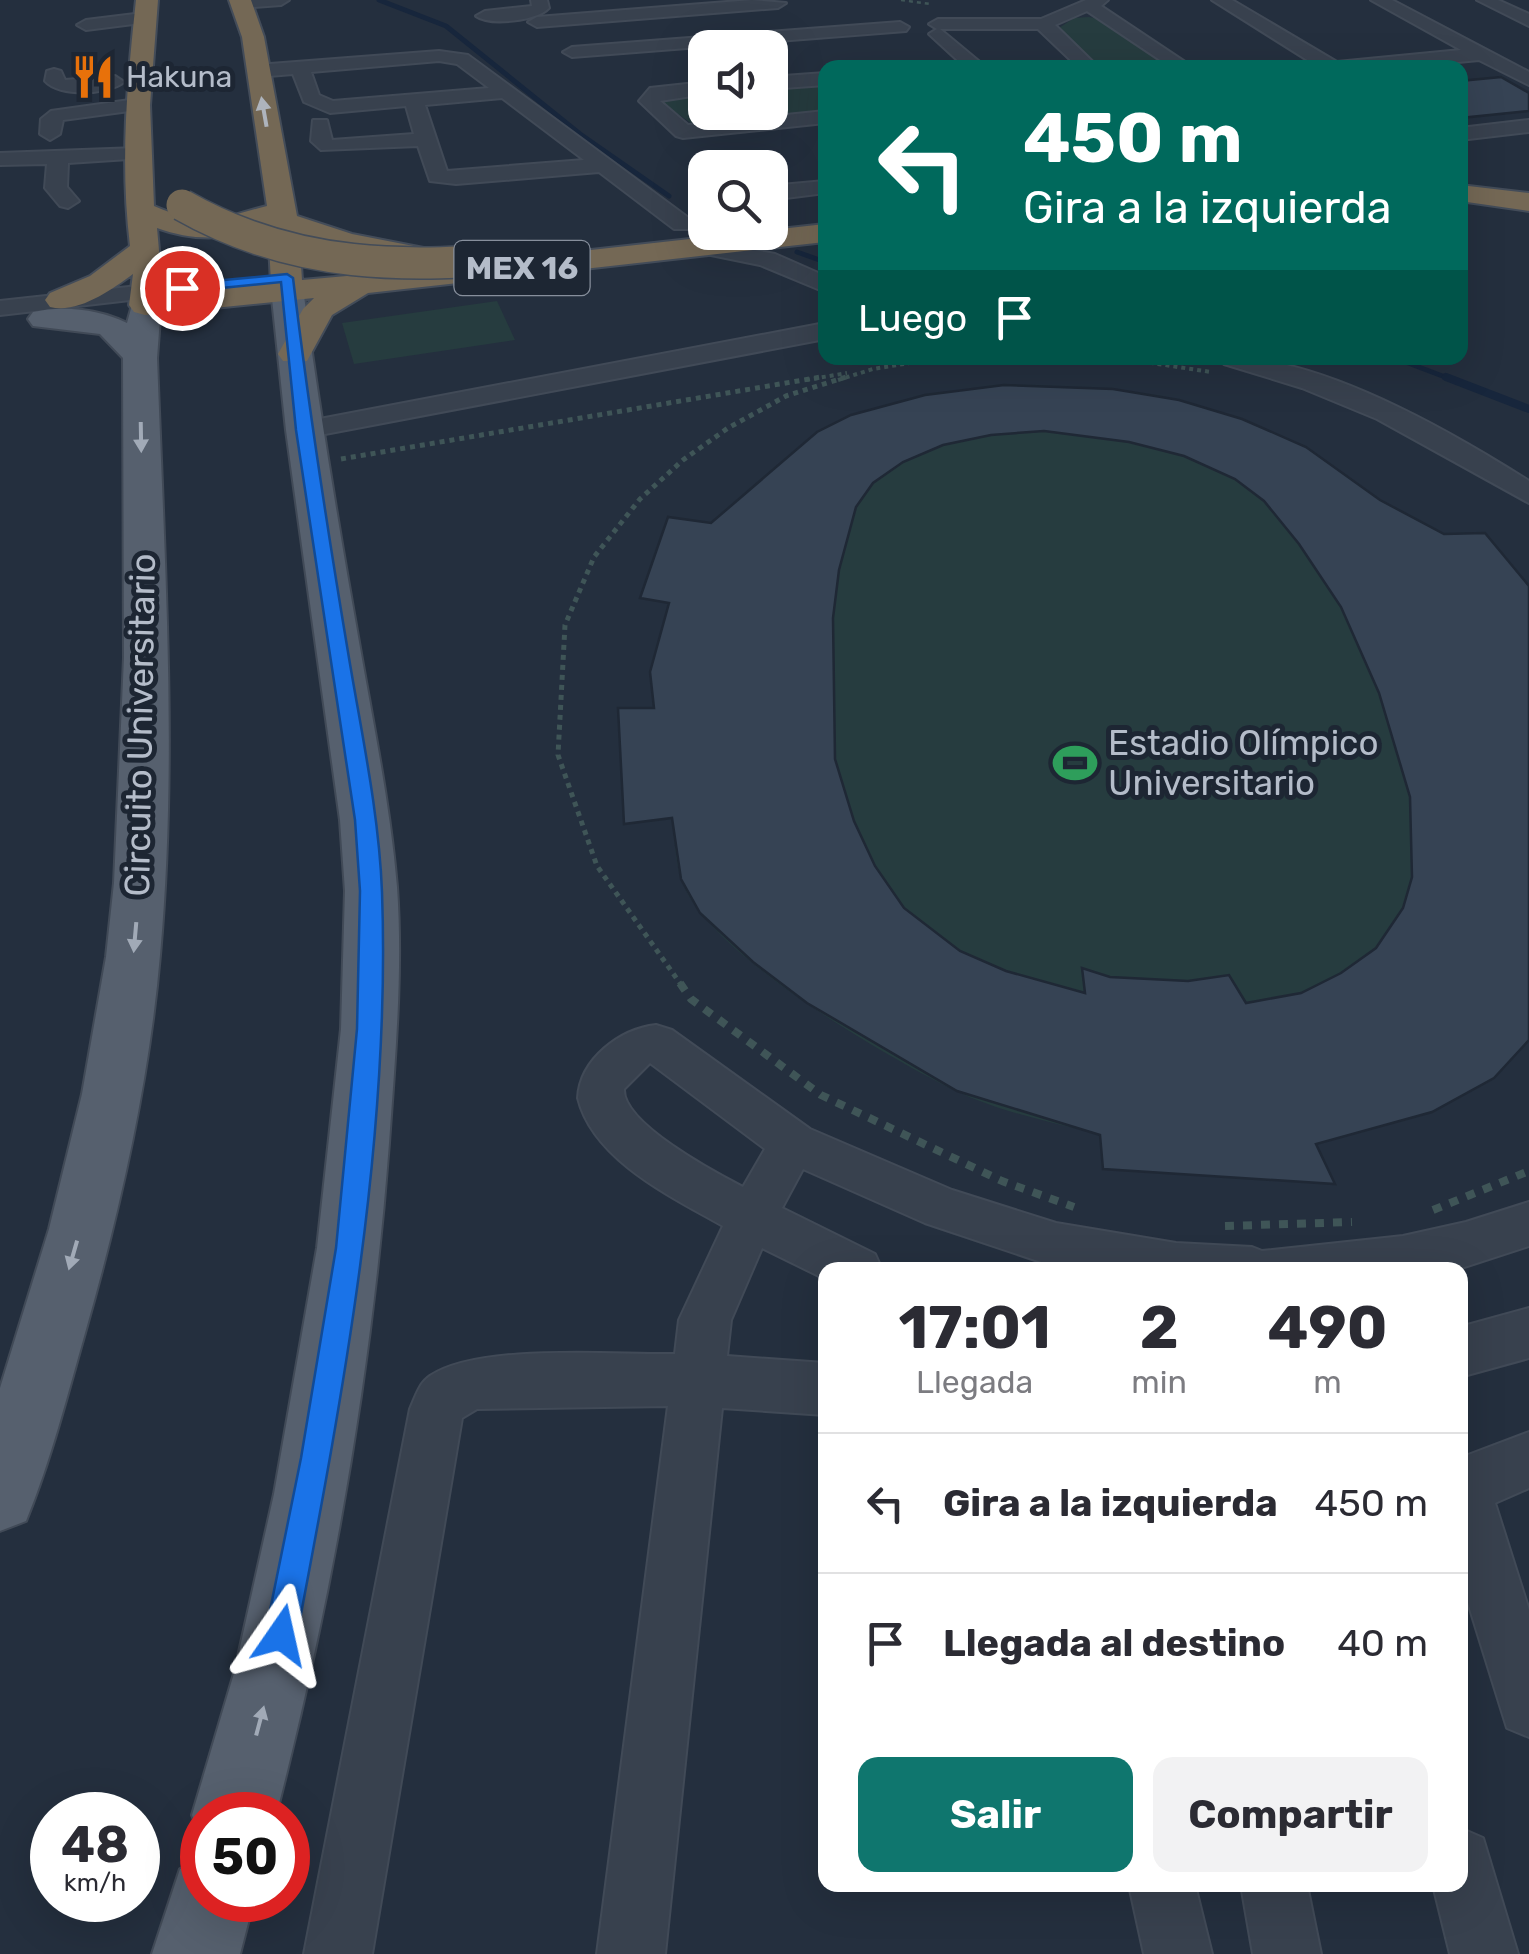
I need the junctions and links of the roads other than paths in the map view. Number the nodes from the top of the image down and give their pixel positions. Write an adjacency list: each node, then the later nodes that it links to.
1 (280, 0): 8 (street)
2 (539, 0): 13 (street)
3 (694, 0): 14 (street)
4 (1220, 0): 30 (street)
5 (1379, 0): 24 (street)
6 (1399, 0): 34 (street)
7 (1485, 0): 15 (street)
8 (241, 1): 36 (highway)
9 (777, 2): 14 (street); 19 (street)
10 (1095, 3): 18 (street); 29 (street)
11 (950, 5): 17 (street)
12 (1202, 10): 25 (street)
13 (485, 16)
14 (575, 17): 33 (street)
15 (1529, 21)
16 (86, 25): 22 (street)
17 (919, 28): 18 (street); 19 (street); 27 (street)
18 (1046, 29): 28 (street)
19 (808, 37): 21 (street); 26 (street); 33 (street)
20 (424, 40): 32 (street)
21 (788, 41)
22 (137, 45): 37 (street); 50 (street); 52 (highway); 53 (highway, Circuito Universitario)
23 (688, 53): 33 (street)
24 (1481, 54): 31 (street); 38 (street)
25 (1278, 58)
26 (824, 60)
27 (966, 60)
28 (1081, 60)
29 (1174, 60)
30 (1319, 60)
31 (1417, 60)
32 (374, 61): 35 (street); 42 (street)
33 (575, 61)
34 (1529, 66)
35 (300, 67): 36 (street); 43 (street)
36 (257, 70): 66 (highway, one-way to 36)
37 (54, 75)
38 (1529, 79)
39 (818, 80): 40 (street)
40 (788, 82)
41 (688, 89): 48 (street)
42 (509, 92): 43 (street); 56 (street)
43 (414, 102): 51 (street)
44 (818, 119): 45 (street)
45 (788, 122)
46 (320, 124): 51 (street)
47 (1529, 126): 49 (street)
48 (718, 130)
49 (1468, 133)
50 (50, 134)
51 (425, 139): 56 (street)
52 (162, 143)
53 (137, 154): 54 (street); 62 (highway, Circuito Universitario)
54 (58, 158): 55 (street); 61 (street)
55 (0, 160)
56 (603, 165): 68 (street)
57 (164, 179): 74 (highway, bridge)
58 (818, 189): 59 (street)
59 (788, 191)
60 (1468, 194): 63 (highway)
61 (68, 202)
62 (139, 202): 66 (highway); 75 (highway, Circuito Universitario)
63 (1529, 202)
64 (1468, 209): 67 (highway)
65 (818, 210): 70 (highway, MEX 16)
66 (283, 215): 77 (highway); 80 (highway)
67 (1529, 218)
68 (688, 220): 77 (highway, MEX 16)
69 (818, 224): 71 (highway)
70 (788, 228)
71 (788, 233)
72 (818, 234): 73 (highway, MEX 16)
73 (788, 236)
74 (688, 245)
75 (144, 250): 81 (highway, Circuito Universitario); 83 (highway)
76 (785, 250): 79 (street)
77 (427, 264): 78 (highway, MEX 16)
78 (370, 274): 80 (highway, MEX 16); 86 (highway)
79 (818, 279)
80 (287, 283): 81 (highway, MEX 16); 86 (main road)
81 (146, 298): 83 (street); 87 (main road, Circuito Universitario)
82 (0, 308): 83 (street)
83 (52, 310): 84 (street); 87 (main road)
84 (0, 324)
85 (818, 333): 89 (street)
86 (295, 354): 89 (main road)
87 (140, 358): 103 (main road, Circuito Universitario, one-way to 103)
88 (1226, 366): 90 (street)
89 (307, 447): 107 (main road, one-way to 89)
90 (1529, 494)
91 (793, 1143): 92 (street); 92 (street); 94 (street)
92 (750, 1220): 95 (street); 100 (street)
93 (1529, 1224): 97 (street)
94 (1076, 1243): 96 (street)
95 (840, 1262)
96 (1159, 1262)
97 (1399, 1262)
98 (1529, 1333): 99 (street)
99 (1468, 1350)
100 (697, 1380): 101 (street); 113 (street); 114 (street)
101 (818, 1389)
102 (1529, 1460): 104 (street)
103 (0, 1494)
104 (1468, 1498)
105 (1468, 1508): 106 (street)
106 (1529, 1706)
107 (240, 1792)
108 (1164, 1892): 115 (street)
109 (1275, 1892): 116 (street)
110 (1468, 1892): 117 (street)
111 (205, 1922): 112 (main road)
112 (196, 1954)
113 (338, 1954)
114 (630, 1954)
115 (1178, 1954)
116 (1287, 1954)
117 (1484, 1954)

